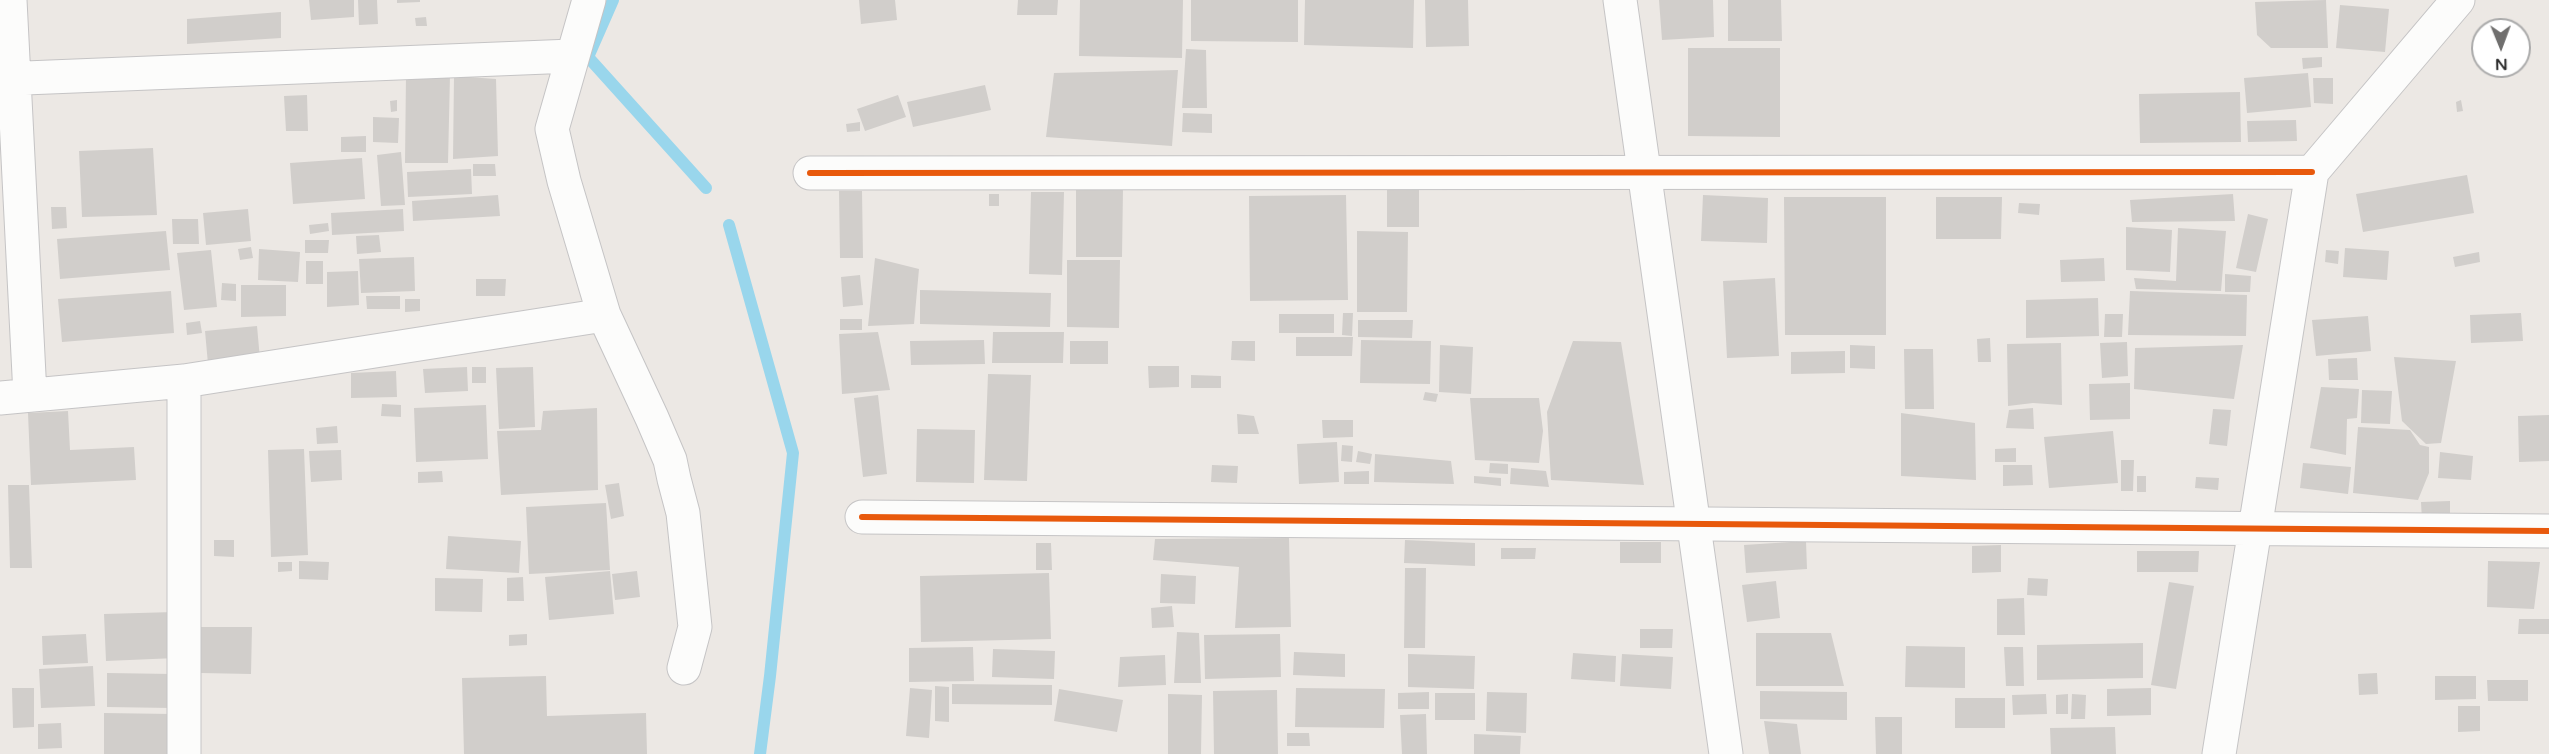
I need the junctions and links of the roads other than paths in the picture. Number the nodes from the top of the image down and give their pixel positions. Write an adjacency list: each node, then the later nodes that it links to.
1 (10, 0): 6 (street)
2 (590, 0): 5 (street)
3 (1620, 0): 9 (street)
4 (2458, 0): 7 (street)
5 (572, 56): 6 (street); 10 (street)
6 (7, 79): 12 (street)
7 (2312, 172): 9 (street); 15 (street)
8 (810, 173): 9 (street)
9 (1644, 173): 14 (street)
10 (604, 315): 11 (street); 17 (street)
11 (184, 381): 12 (street); 18 (street)
12 (15, 396)
13 (862, 517): 14 (street)
14 (1694, 524): 15 (street); 19 (street)
15 (2255, 529): 16 (street); 20 (street)
16 (2549, 531)
17 (684, 668)
18 (184, 754)
19 (1726, 754)
20 (2219, 754)

